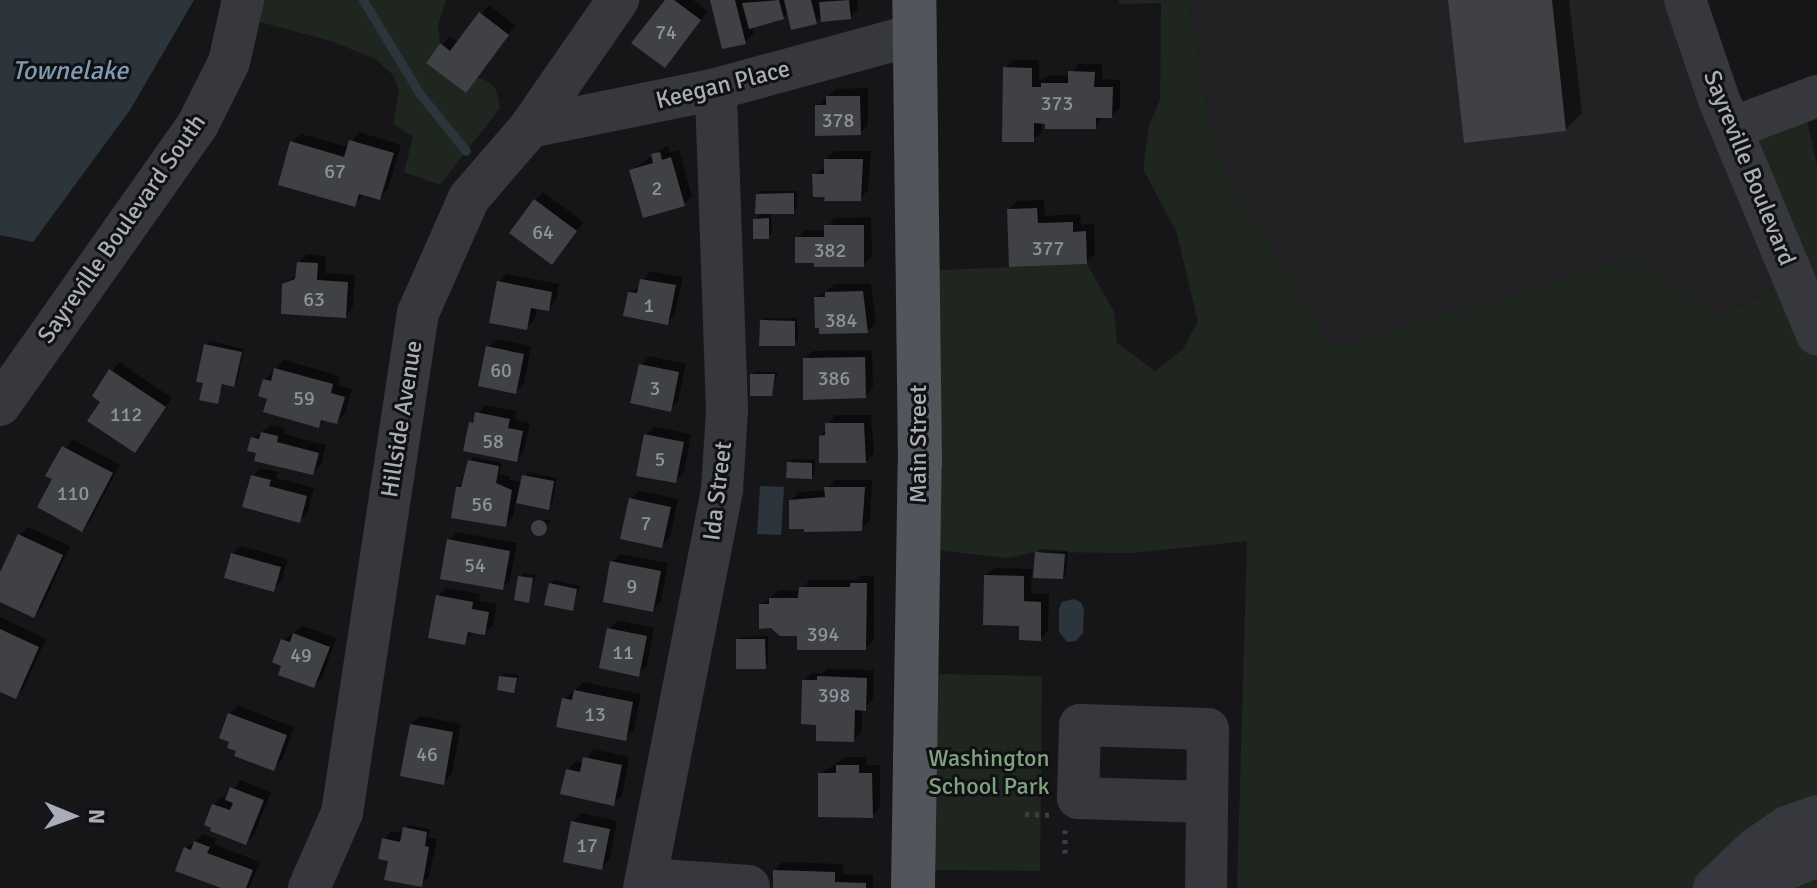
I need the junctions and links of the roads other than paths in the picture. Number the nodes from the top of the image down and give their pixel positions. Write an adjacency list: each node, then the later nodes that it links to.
1 (243, 0): 10 (street, Sayreville Boulevard South)
2 (618, 0): 7 (street, Hillside Avenue)
3 (1685, 0): 8 (street, Sayreville Boulevard)
4 (914, 17): 5 (street, Keegan Place); 18 (main road, Main Street)
5 (716, 89): 7 (street, Keegan Place); 14 (street, Ida Street)
6 (1817, 96): 8 (street)
7 (530, 127): 17 (street, Hillside Avenue)
8 (1732, 128): 9 (street, Sayreville Boulevard)
9 (1817, 334)
10 (0, 405)
11 (1206, 802): 19 (street)
12 (1817, 816): 15 (street)
13 (1817, 856): 15 (street)
14 (665, 884): 16 (street)
15 (1734, 884)
16 (749, 886)
17 (309, 888)
18 (913, 888)
19 (1206, 888)

